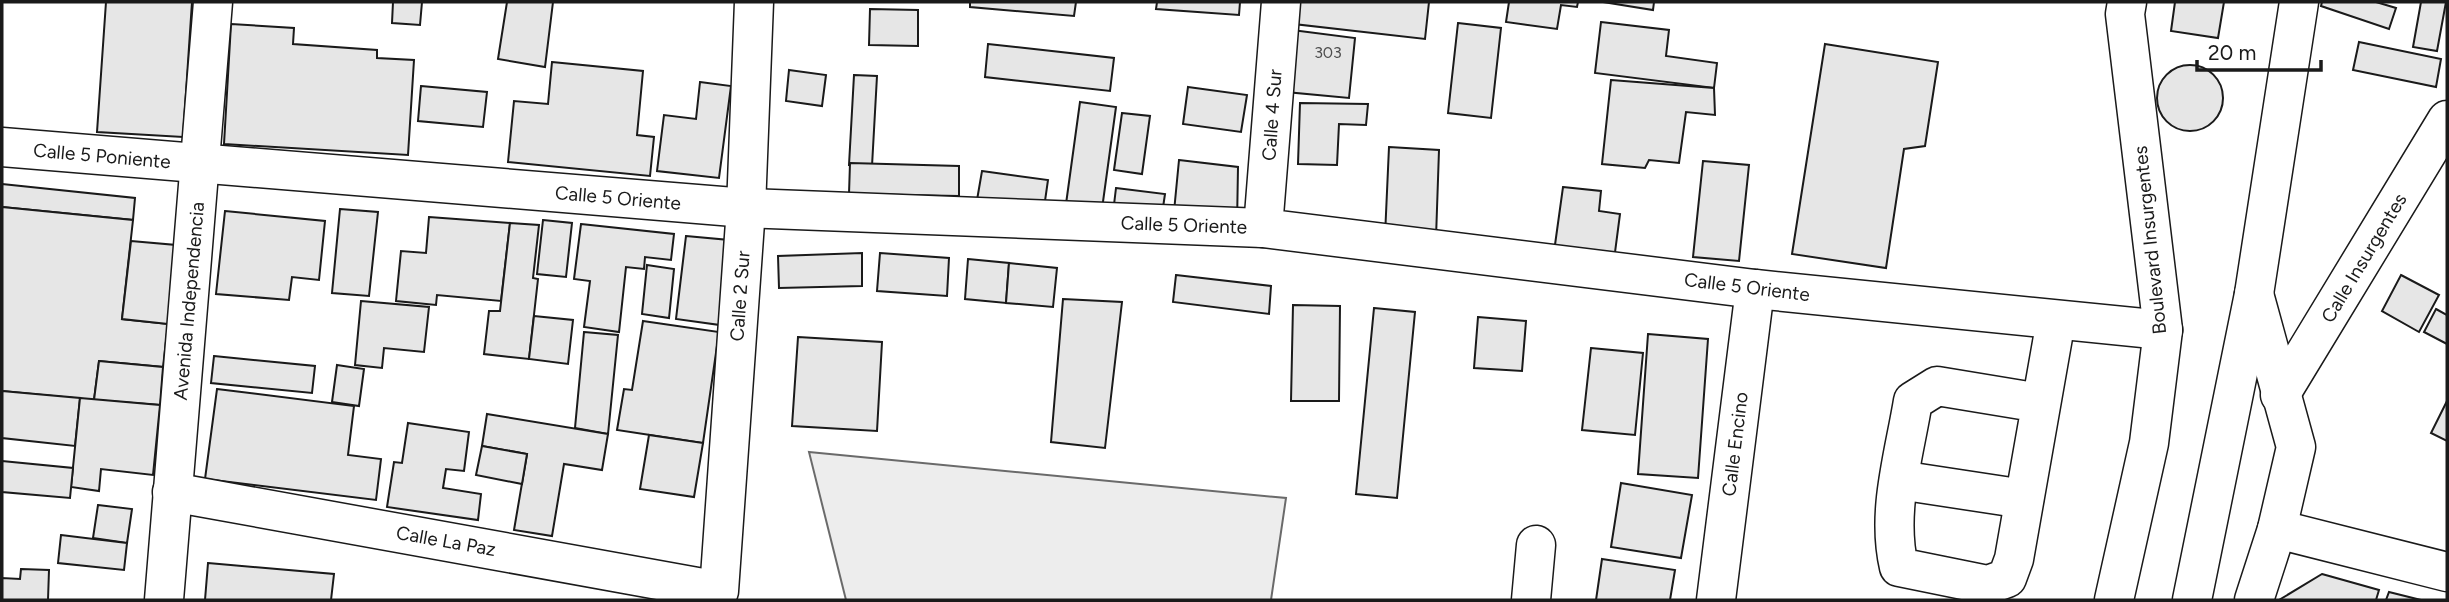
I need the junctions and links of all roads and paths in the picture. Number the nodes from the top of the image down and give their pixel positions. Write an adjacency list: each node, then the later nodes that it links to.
1 (213, 2): 8 (street, Avenida Independencia)
2 (754, 2): 9 (street, Calle 2 Sur)
3 (1280, 2): 10 (street, Calle 4 Sur)
4 (2127, 2): 14 (street, Boulevard Insurgentes)
5 (2300, 2): 12 (street)
6 (2447, 120): 15 (street, Calle Insurgentes)
7 (2, 148): 8 (street, Calle 5 Poniente)
8 (202, 164): 9 (street, Calle 5 Oriente); 18 (street, Avenida Independencia)
9 (746, 208): 10 (street, Calle 5 Oriente); 23 (street, Calle 2 Sur)
10 (1263, 228): 11 (street, Calle 5 Oriente)
11 (1755, 289): 13 (street, Calle 5 Oriente); 26 (street, Calle Encino)
12 (2254, 294): 15 (street); 28 (street)
13 (2056, 320): 14 (street, Calle 5 Oriente); 16 (street)
14 (2163, 330): 27 (street, Boulevard Insurgentes)
15 (2280, 395): 20 (street)
16 (2040, 403): 17 (street); 19 (street)
17 (1899, 480): 19 (street); 19 (street)
18 (172, 492): 23 (street, Calle La Paz); 24 (street, Avenida Independencia)
19 (2024, 499)
20 (2277, 529): 22 (street); 29 (street)
21 (1536, 545): 25 (street)
22 (2447, 572)
23 (719, 591)
24 (164, 600)
25 (1531, 600)
26 (1716, 600)
27 (2115, 600)
28 (2192, 600)
29 (2254, 600)

